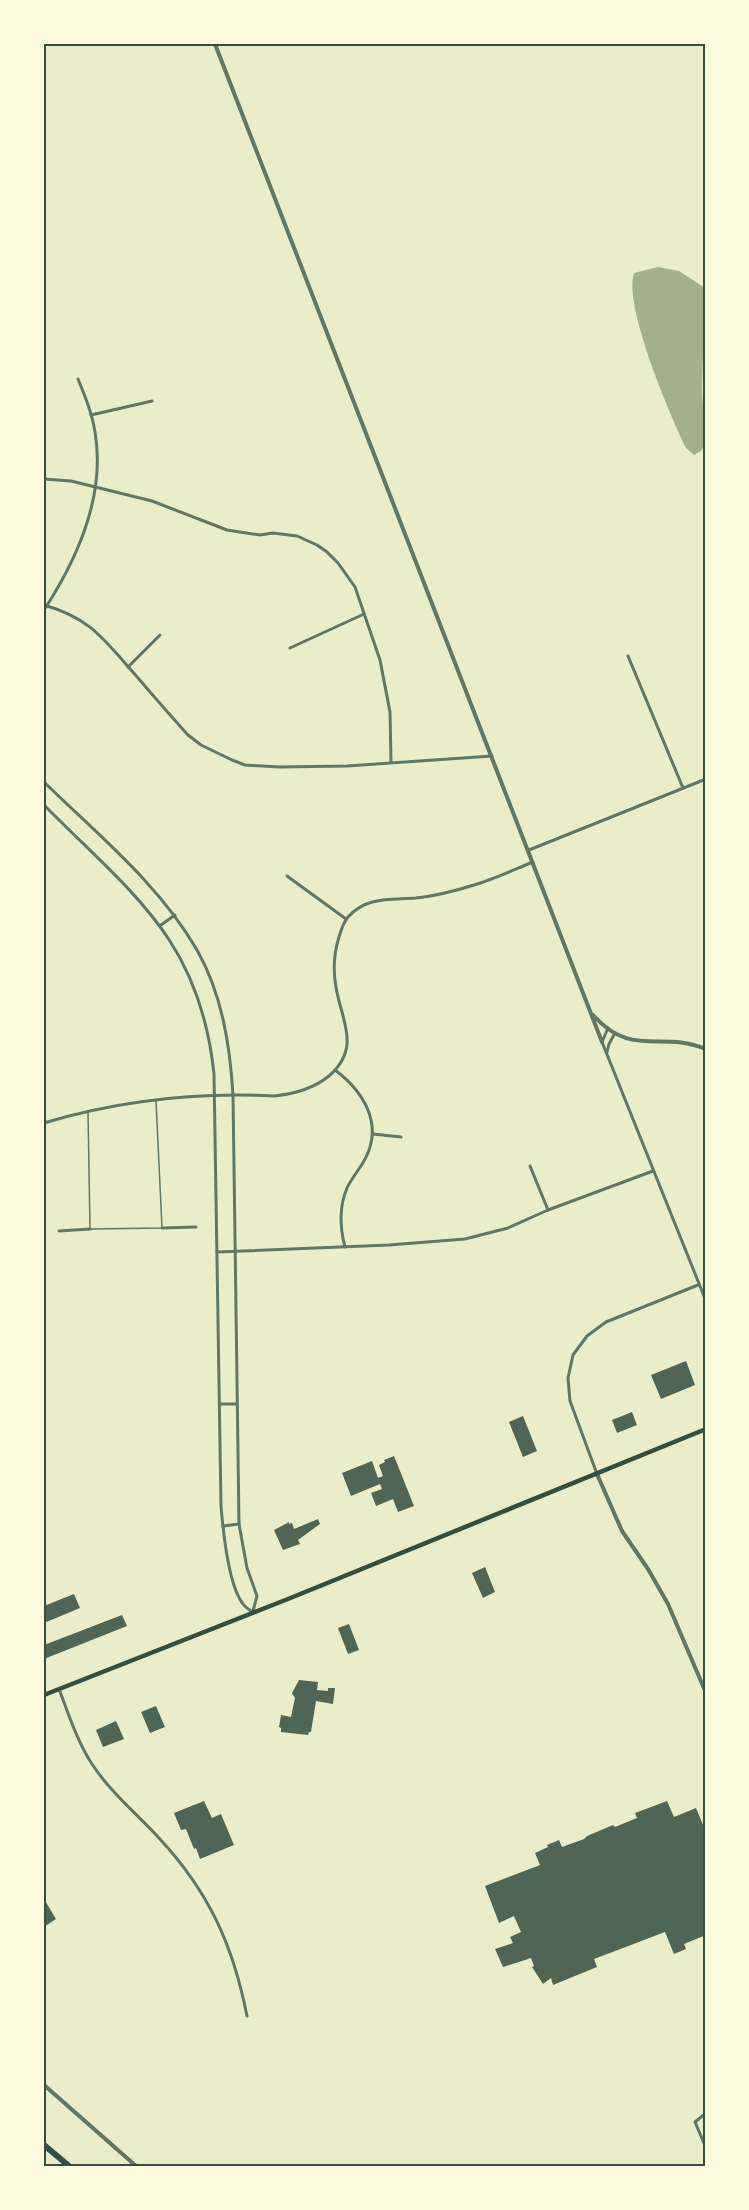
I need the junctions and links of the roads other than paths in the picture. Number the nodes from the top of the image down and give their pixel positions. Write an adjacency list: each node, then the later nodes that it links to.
1 (215, 44): 14 (street)
2 (78, 379): 4 (street)
3 (152, 401): 4 (street)
4 (91, 415): 6 (street)
5 (44, 479): 6 (street)
6 (94, 488): 7 (street); 9 (street)
7 (45, 605): 8 (street); 13 (street)
8 (44, 610)
9 (364, 614): 11 (street); 15 (street)
10 (160, 635): 13 (street)
11 (290, 648)
12 (628, 656): 18 (street)
13 (128, 667): 15 (street)
14 (492, 756): 15 (street); 20 (street)
15 (391, 762)
16 (705, 779): 18 (street)
17 (44, 782): 23 (street)
18 (683, 788): 20 (street)
19 (44, 805): 25 (street)
20 (529, 850): 21 (street)
21 (534, 862): 24 (street); 26 (street)
22 (287, 876): 24 (street)
23 (175, 915): 25 (street); 34 (street)
24 (346, 918): 32 (street)
25 (161, 925): 33 (street)
26 (591, 1012): 27 (street); 29 (street)
27 (608, 1028): 28 (street); 29 (street)
28 (615, 1033): 30 (street); 31 (street)
29 (602, 1042): 31 (street)
30 (705, 1049)
31 (607, 1054): 41 (street)
32 (335, 1070): 34 (street); 38 (street)
33 (214, 1095): 34 (street); 35 (street); 48 (street)
34 (233, 1095): 49 (street)
35 (156, 1099): 36 (street); 44 (lane)
36 (88, 1111): 37 (street); 45 (lane)
37 (44, 1123)
38 (373, 1134): 39 (street); 47 (street)
39 (401, 1137)
40 (530, 1166): 42 (street)
41 (653, 1171): 42 (street); 50 (street)
42 (548, 1210): 47 (street)
43 (196, 1227): 44 (street)
44 (162, 1228): 45 (lane)
45 (90, 1229): 46 (street)
46 (59, 1231)
47 (345, 1247): 49 (street)
48 (217, 1252): 49 (street); 52 (street)
49 (234, 1252): 53 (street)
50 (699, 1285): 51 (street); 55 (street)
51 (705, 1301)
52 (219, 1404): 53 (street); 57 (street)
53 (236, 1404): 56 (street)
54 (705, 1430): 55 (main road)
55 (597, 1474): 58 (main road); 60 (street)
56 (239, 1524): 57 (street); 58 (street)
57 (223, 1526): 58 (street)
58 (253, 1613): 59 (main road)
59 (59, 1689): 61 (main road); 62 (street)
60 (705, 1693)
61 (44, 1695)
62 (247, 2016)
63 (44, 2085): 68 (street)
64 (705, 2113): 66 (street)
65 (44, 2145): 67 (highway)
66 (705, 2148)
67 (69, 2166)
68 (136, 2166)

